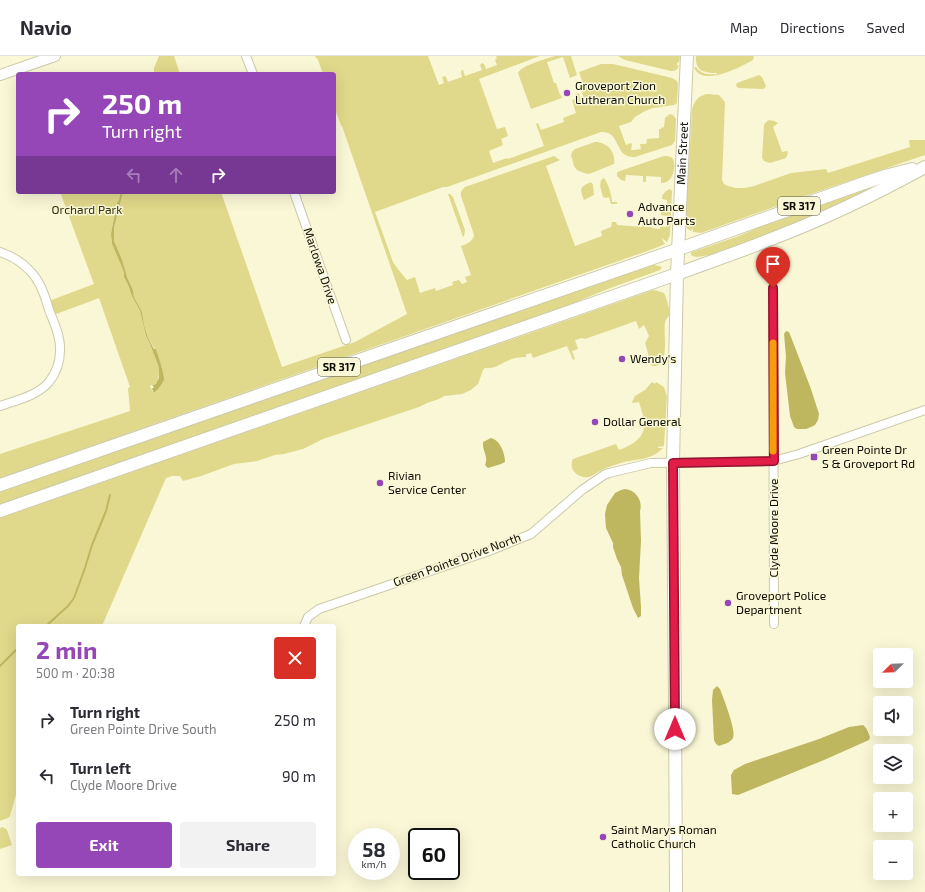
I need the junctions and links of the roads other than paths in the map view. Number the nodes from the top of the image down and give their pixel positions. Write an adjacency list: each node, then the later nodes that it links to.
1 (54, 56): 5 (street)
2 (246, 56): 4 (street)
3 (687, 56): 7 (main road, Main Street)
4 (252, 72)
5 (0, 75)
6 (295, 194): 11 (street, Marlowa Drive)
7 (679, 249): 9 (main road, Main Street); 9 (main road, SR 317); 16 (main road, SR 317)
8 (0, 252): 12 (street)
9 (677, 274): 15 (main road, Main Street); 17 (main road, SR 317)
10 (773, 288): 14 (street, Clyde Moore Drive)
11 (346, 340)
12 (0, 406)
13 (925, 410): 14 (street, Green Pointe Drive North)
14 (774, 461): 15 (street, Green Pointe Drive North); 19 (street, Clyde Moore Drive)
15 (673, 463): 18 (street, Green Pointe Drive North); 20 (main road, Main Street)
16 (0, 486)
17 (0, 510)
18 (305, 624)
19 (774, 624)
20 (676, 892)

